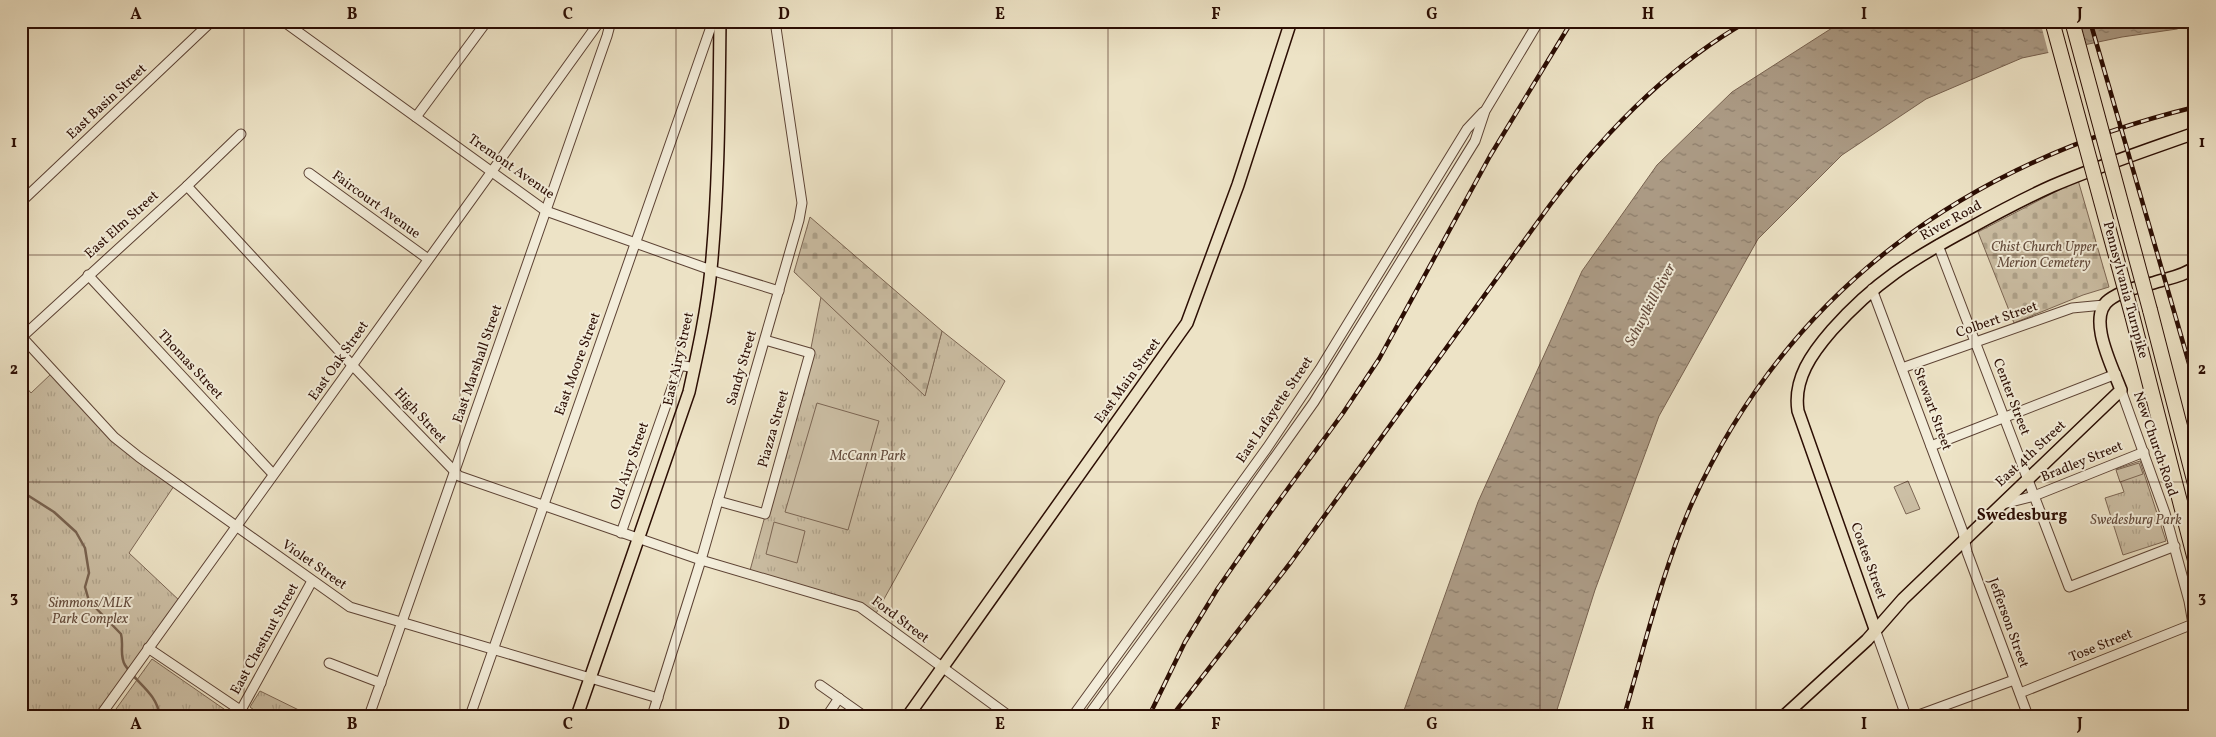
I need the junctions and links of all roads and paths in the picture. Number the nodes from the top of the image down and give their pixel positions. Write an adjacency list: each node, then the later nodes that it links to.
1 (212, 21): 20 (street, East Basin Street)
2 (283, 21): 14 (street, Tremont Avenue)
3 (487, 21): 14 (street)
4 (600, 21): 17 (street, East Oak Street)
5 (611, 21): 21 (street, East Marshall Street)
6 (713, 21): 22 (street, East Moore Street)
7 (720, 21): 26 (main road, East Airy Street)
8 (775, 21): 29 (street, Sandy Street)
9 (1291, 21): 67 (main road, East Main Street)
10 (1539, 21): 13 (street, East Lafayette Street)
11 (2052, 21): 59 (highway, Pennsylvania Turnpike, bridge)
12 (2072, 21): 46 (highway, Pennsylvania Turnpike, bridge)
13 (1485, 110): 87 (street, East Lafayette Street); 88 (street, East Lafayette Street)
14 (416, 117): 17 (street, Tremont Avenue)
15 (2195, 133): 23 (main road, River Road)
16 (241, 134): 19 (street, East Elm Street)
17 (491, 170): 21 (street, Tremont Avenue); 24 (street, East Oak Street)
18 (309, 173): 24 (street, Faircourt Avenue)
19 (187, 186): 27 (street, East Elm Street); 34 (street, High Street)
20 (21, 202)
21 (546, 211): 22 (street, Tremont Avenue); 43 (street, East Marshall Street)
22 (636, 242): 26 (street, Tremont Avenue); 50 (street, East Moore Street)
23 (1938, 245): 28 (main road, River Road); 33 (street, Center Street)
24 (428, 259): 34 (street, East Oak Street)
25 (2195, 267): 30 (main road)
26 (711, 270): 29 (street, Tremont Avenue); 35 (main road, East Airy Street)
27 (88, 275): 31 (street, East Elm Street); 44 (street, Thomas Street)
28 (1872, 289): 36 (street, Stewart Street); 39 (main road, River Road)
29 (779, 291): 32 (street, Sandy Street)
30 (2104, 305): 33 (street, Colbert Street); 37 (main road)
31 (22, 336): 53 (street, Violet Street)
32 (765, 340): 48 (street, Sandy Street); 48 (street, Piazza Street)
33 (1975, 342): 36 (street, Colbert Street); 40 (street, Center Street)
34 (352, 364): 43 (street, High Street); 44 (street, East Oak Street)
35 (694, 368): 51 (street, Old Airy Street); 52 (main road, East Airy Street)
36 (1902, 368): 41 (street, Stewart Street)
37 (2116, 374): 38 (main road); 40 (street)
38 (2122, 390): 42 (street, New Church Road); 45 (main road, East 4th Street)
39 (1800, 417): 63 (main road, Coates Street)
40 (2004, 418): 41 (street); 45 (street, Center Street)
41 (1931, 446): 56 (street, Stewart Street)
42 (2144, 452): 47 (street, Bradley Street); 57 (street, New Church Road)
43 (454, 472): 50 (street, High Street); 61 (street, East Marshall Street)
44 (273, 474): 53 (street, East Oak Street)
45 (2028, 479): 47 (street, Center Street); 49 (main road, East 4th Street)
46 (2195, 484)
47 (2034, 496): 49 (street, Bradley Street); 57 (street, Center Street)
48 (718, 501): 58 (street, Sandy Street)
49 (2001, 504): 56 (main road, East 4th Street)
50 (542, 505): 54 (street, High Street); 65 (street, East Moore Street)
51 (631, 506): 52 (street); 54 (street, Old Airy Street)
52 (648, 512): 55 (main road, East Airy Street)
53 (236, 525): 60 (street, Violet Street); 64 (street, East Oak Street)
54 (621, 533): 55 (street, High Street)
55 (638, 539): 58 (street, High Street); 68 (main road, East Airy Street)
56 (1964, 539): 63 (main road, East 4th Street); 69 (street, Jefferson Street)
57 (2175, 546): 62 (street, New Church Road)
58 (701, 560): 67 (street, Ford Street); 73 (street, Sandy Street)
59 (2195, 560)
60 (312, 581): 61 (street, Violet Street); 75 (street, East Chestnut Street)
61 (402, 623): 65 (street, Violet Street); 70 (street, East Marshall Street)
62 (2193, 624): 72 (street, Tose Street)
63 (1875, 629): 76 (main road, East 4th Street); 89 (street, Coates Street)
64 (148, 648): 75 (street); 77 (street, East Oak Street)
65 (493, 649): 68 (street, Violet Street); 80 (street, East Moore Street)
66 (329, 663): 70 (street)
67 (942, 668): 85 (main road, East Main Street); 86 (street, Ford Street)
68 (590, 678): 73 (street, Violet Street); 81 (main road, East Airy Street)
69 (2014, 680): 72 (street, Jefferson Street); 90 (street)
70 (381, 683): 79 (street, East Marshall Street)
71 (820, 685): 74 (street)
72 (2020, 693): 91 (street, Jefferson Street)
73 (658, 698): 82 (street, Sandy Street)
74 (839, 698): 83 (street); 84 (street)
75 (241, 710): 78 (street)
76 (1790, 714)
77 (100, 716)
78 (249, 716)
79 (369, 716)
80 (470, 716)
81 (577, 716)
82 (652, 716)
83 (826, 716)
84 (864, 716)
85 (908, 716)
86 (1009, 716)
87 (1073, 716)
88 (1088, 716)
89 (1906, 716)
90 (1916, 716)
91 (2028, 716)

